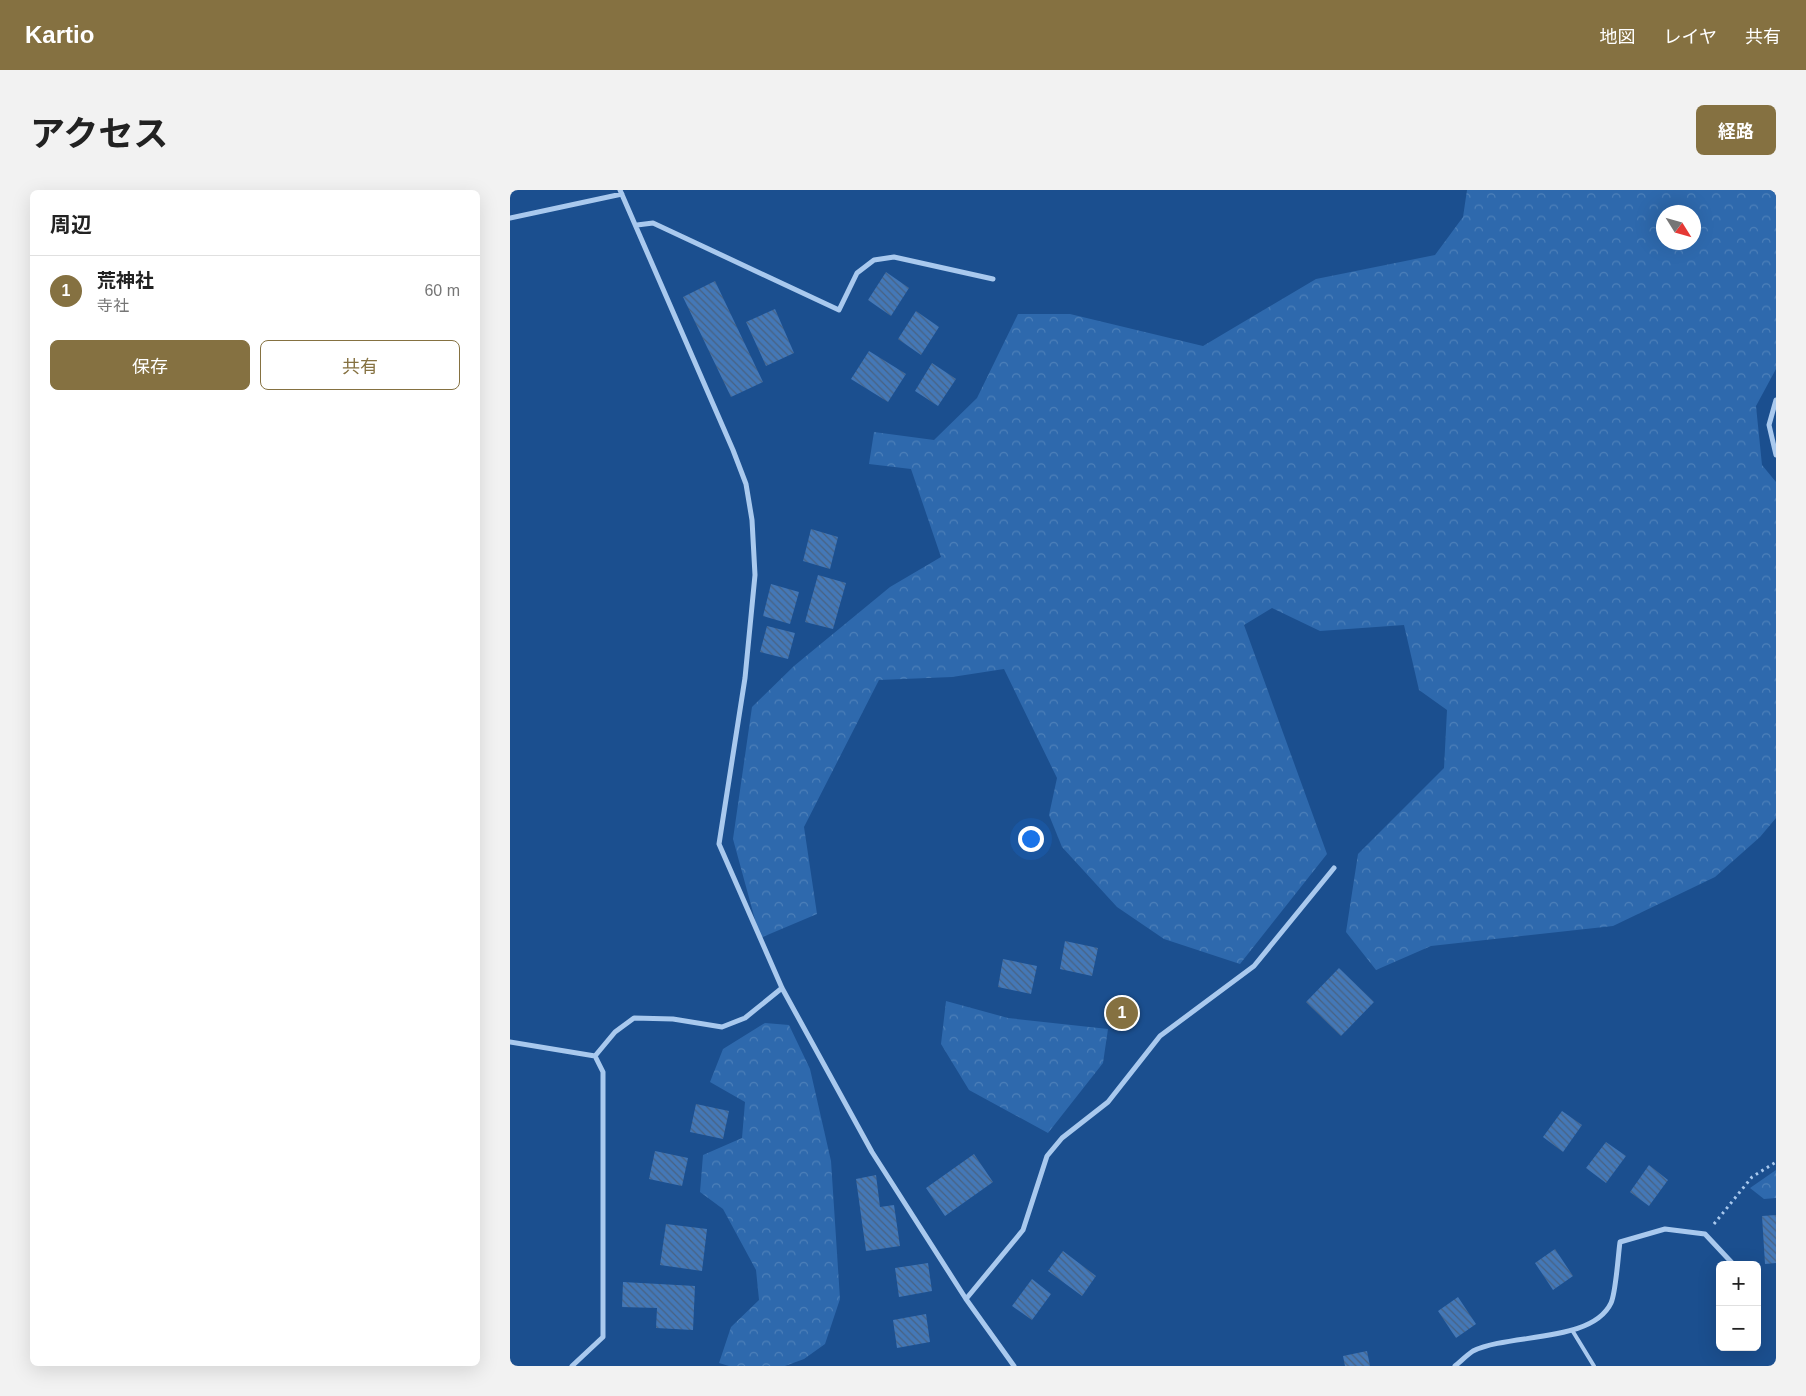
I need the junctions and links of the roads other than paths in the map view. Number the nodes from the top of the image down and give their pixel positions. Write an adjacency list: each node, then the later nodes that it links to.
1 (621, 192): 2 (street); 3 (street)
2 (510, 218)
3 (637, 225): 4 (street); 8 (street)
4 (993, 279)
5 (1776, 400): 6 (street)
6 (1776, 455)
7 (1334, 868): 12 (street)
8 (782, 988): 10 (street); 12 (street)
9 (510, 1042): 10 (street)
10 (595, 1056): 14 (street)
11 (1730, 1261): 13 (street)
12 (966, 1300): 15 (street)
13 (1572, 1330): 16 (street); 17 (lane)
14 (572, 1366)
15 (1014, 1366)
16 (1456, 1366)
17 (1594, 1366)

